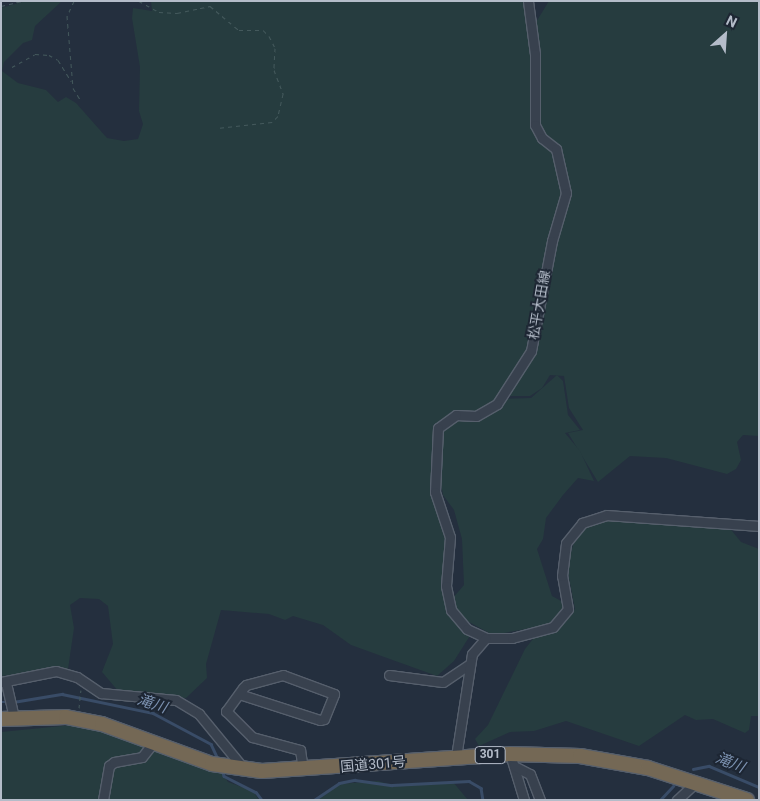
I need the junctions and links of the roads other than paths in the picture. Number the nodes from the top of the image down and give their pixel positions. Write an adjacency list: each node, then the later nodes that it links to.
1 (528, 1): 3 (street, 松平大田線)
2 (759, 526): 3 (street)
3 (486, 638): 4 (street)
4 (470, 664): 5 (street); 10 (street)
5 (390, 675)
6 (5, 685): 8 (street); 12 (street)
7 (239, 694): 7 (street); 13 (street)
8 (8, 719): 9 (highway, 国道301号 / 301)
9 (152, 744): 12 (highway, 国道301号 / 301); 15 (street)
10 (456, 756): 11 (highway, 国道301号 / 301); 13 (highway, 国道301号 / 301)
11 (512, 760): 14 (highway, 国道301号 / 301); 16 (street); 17 (street)
12 (244, 769): 13 (highway, 国道301号 / 301)
13 (303, 770)
14 (696, 781): 18 (street); 19 (highway, 国道301号 / 301)
15 (103, 800)
16 (524, 800)
17 (540, 800)
18 (677, 800)
19 (747, 800)

